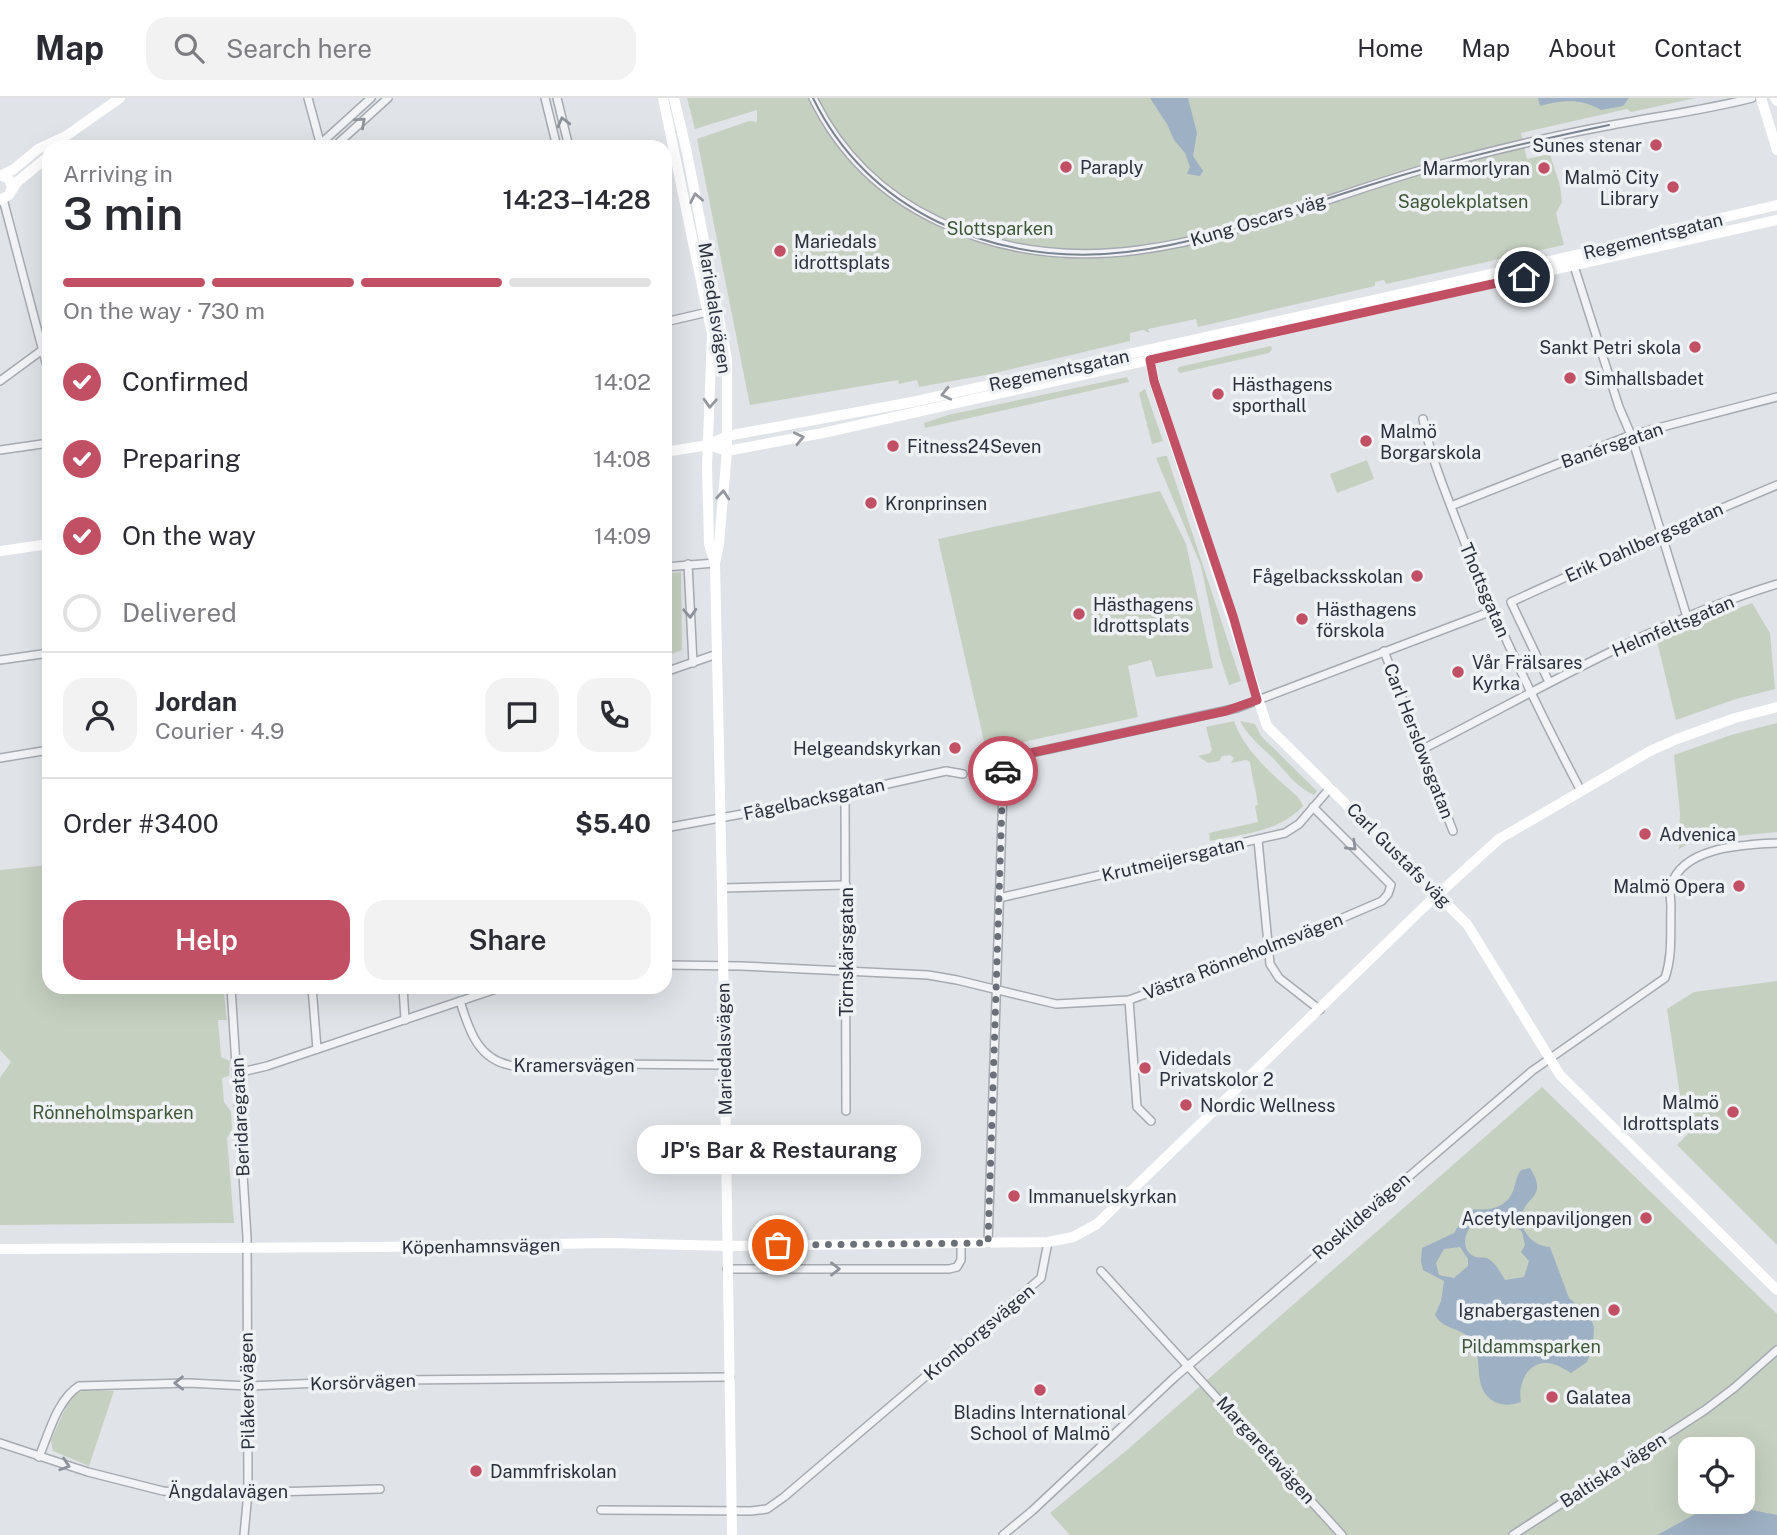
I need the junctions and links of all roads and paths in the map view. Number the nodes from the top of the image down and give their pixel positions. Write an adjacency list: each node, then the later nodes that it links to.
1 (120, 98): 12 (main road)
2 (308, 98): 15 (street)
3 (371, 98): 16 (street)
4 (388, 98): 17 (street, one-way to 4)
5 (545, 98): 18 (street)
6 (557, 98): 19 (street, one-way to 6)
7 (663, 98): 20 (main road, Mariedalsvägen)
8 (674, 98): 30 (main road, Mariedalsvägen, one-way to 8)
9 (813, 98): 10 (street, Kung Oscars väg)
10 (1752, 98)
11 (1761, 98): 22 (main road)
12 (65, 136): 13 (main road); 14 (main road)
13 (57, 140)
14 (62, 140)
15 (318, 140)
16 (326, 140)
17 (342, 140)
18 (555, 140)
19 (567, 140)
20 (669, 140)
21 (42, 147): 25 (main road)
22 (1777, 150)
23 (672, 157): 30 (main road, Mariedalsvägen)
24 (42, 162): 26 (main road)
25 (1, 175): 26 (main road)
26 (5, 197): 32 (street)
27 (1777, 205): 34 (main road, Regementsgatan)
28 (1777, 220): 29 (main road, Regementsgatan)
29 (1574, 266): 34 (main road, Regementsgatan); 38 (street)
30 (713, 311): 31 (street); 39 (main road, Mariedalsvägen); 41 (main road, Mariedalsvägen, one-way to 41)
31 (672, 320)
32 (42, 340)
33 (42, 350): 35 (street)
34 (1149, 355): 39 (main road, Regementsgatan, one-way to 39); 44 (main road, Regementsgatan, one-way to 34); 65 (main road, Carl Gustafs väg)
35 (0, 381)
36 (1777, 397): 38 (street, Banérsgatan)
37 (1423, 419): 46 (street, Thottsgatan)
38 (1632, 435): 46 (street, Banérsgatan); 47 (street)
39 (727, 436): 41 (main road, Regementsgatan); 44 (main road, Mariedalsvägen)
40 (42, 444): 42 (street)
41 (708, 445): 43 (main road, Regementsgatan); 44 (main road, Regementsgatan); 50 (main road, Mariedalsvägen)
42 (0, 450)
43 (672, 451)
44 (727, 451): 50 (main road, Mariedalsvägen, one-way to 44)
45 (1777, 485): 47 (street, Erik Dahlbergsgatan)
46 (1451, 506): 55 (street, Thottsgatan)
47 (1663, 533): 54 (street, Erik Dahlbergsgatan); 56 (street)
48 (42, 545): 49 (main road)
49 (0, 551)
50 (715, 563): 51 (street); 59 (main road, Mariedalsvägen)
51 (688, 564): 52 (street); 61 (street, one-way to 61)
52 (672, 566)
53 (1777, 584): 56 (street, Helmfeltsgatan)
54 (1511, 601): 63 (street, Thottsgatan)
55 (1492, 611): 57 (street); 64 (street, Thottsgatan)
56 (1687, 617): 63 (street, Helmfeltsgatan)
57 (1384, 651): 65 (street); 67 (street, Carl Herslowsgatan)
58 (42, 654): 60 (street)
59 (717, 654): 61 (street); 75 (main road, Mariedalsvägen)
60 (0, 660)
61 (692, 663): 62 (street)
62 (672, 670)
63 (1549, 682): 64 (street, Helmfeltsgatan)
64 (1530, 695): 67 (street, Helmfeltsgatan); 72 (street, Thottsgatan)
65 (1257, 700): 71 (main road, Carl Gustafs väg); 84 (street)
66 (1777, 706): 72 (main road)
67 (1423, 749): 77 (street, Carl Herslowsgatan)
68 (42, 751): 69 (street)
69 (0, 758)
70 (963, 774): 73 (street, Fågelbacksgatan)
71 (1330, 788): 74 (street, Krutmeijersgatan); 83 (main road, Carl Gustafs väg)
72 (1581, 791): 83 (main road)
73 (845, 793): 75 (street, Fågelbacksgatan); 81 (street, Törnskärsgatan)
74 (1313, 807): 78 (street, Krutmeijersgatan); 80 (street, Carl Gustafs väg, one-way to 80)
75 (720, 818): 76 (street, Fågelbacksgatan); 82 (main road, Mariedalsvägen)
76 (672, 827)
77 (1452, 831)
78 (1258, 840): 84 (street, Krutmeijersgatan); 85 (street)
79 (1777, 843): 99 (street, Roskildevägen)
80 (1391, 884): 85 (street, Västra Rönneholmsvägen)
81 (846, 886): 82 (street); 88 (street, Törnskärsgatan)
82 (722, 888): 87 (main road, Mariedalsvägen)
83 (1440, 895): 96 (main road); 99 (main road, Carl Gustafs väg)
84 (999, 898): 89 (street)
85 (1268, 950): 94 (street, Västra Rönneholmsvägen); 96 (street)
86 (672, 965): 87 (street, Västra Rönneholmsvägen)
87 (723, 966): 88 (street, Västra Rönneholmsvägen); 100 (main road, Mariedalsvägen)
88 (845, 971): 89 (street, Västra Rönneholmsvägen); 102 (street, Törnskärsgatan)
89 (995, 990): 94 (street, Västra Rönneholmsvägen); 105 (street)
90 (231, 994): 101 (street, Beridaregatan)
91 (313, 994): 98 (street)
92 (403, 994): 97 (street)
93 (481, 994): 95 (street)
94 (1129, 1000): 103 (street)
95 (460, 1001): 97 (street); 100 (street, Kramersvägen)
96 (1320, 1010): 104 (main road)
97 (405, 1020): 98 (street)
98 (317, 1049): 101 (street)
99 (1548, 1059): 112 (main road, Carl Gustafs väg); 114 (street, Roskildevägen)
100 (724, 1065): 107 (main road, Mariedalsvägen)
101 (237, 1073): 108 (street, Beridaregatan)
102 (846, 1111)
103 (1151, 1121)
104 (1048, 1242): 105 (main road, Köpenhamnsvägen); 122 (street, Kronborgsvägen)
105 (988, 1243): 106 (main road, Köpenhamnsvägen)
106 (961, 1244): 107 (main road, Köpenhamnsvägen); 110 (street, one-way to 106)
107 (727, 1246): 108 (main road, Köpenhamnsvägen); 110 (main road, Mariedalsvägen)
108 (247, 1247): 109 (main road, Köpenhamnsvägen); 116 (street, Pilåkersvägen)
109 (0, 1249)
110 (727, 1269): 115 (main road, Mariedalsvägen)
111 (1101, 1270): 114 (street, Margaretavägen)
112 (1777, 1290)
113 (1777, 1350): 127 (street, Baltiska vägen)
114 (1190, 1365): 125 (street, Roskildevägen); 126 (street, Margaretavägen)
115 (730, 1377): 116 (street, Korsörvägen); 122 (main road, Mariedalsvägen)
116 (248, 1385): 118 (street, Korsörvägen, one-way to 118); 120 (street, Pilåkersvägen)
117 (0, 1443): 118 (street, Ängdalavägen)
118 (39, 1457): 120 (street, Ängdalavägen, one-way to 120)
119 (380, 1489): 120 (street, Ängdalavägen)
120 (248, 1492): 123 (street, Pilåkersvägen)
121 (601, 1510): 122 (street, Kronborgsvägen)
122 (732, 1510): 124 (main road, Mariedalsvägen)
123 (244, 1535)
124 (732, 1535)
125 (1003, 1535)
126 (1342, 1535)
127 (1513, 1535)

